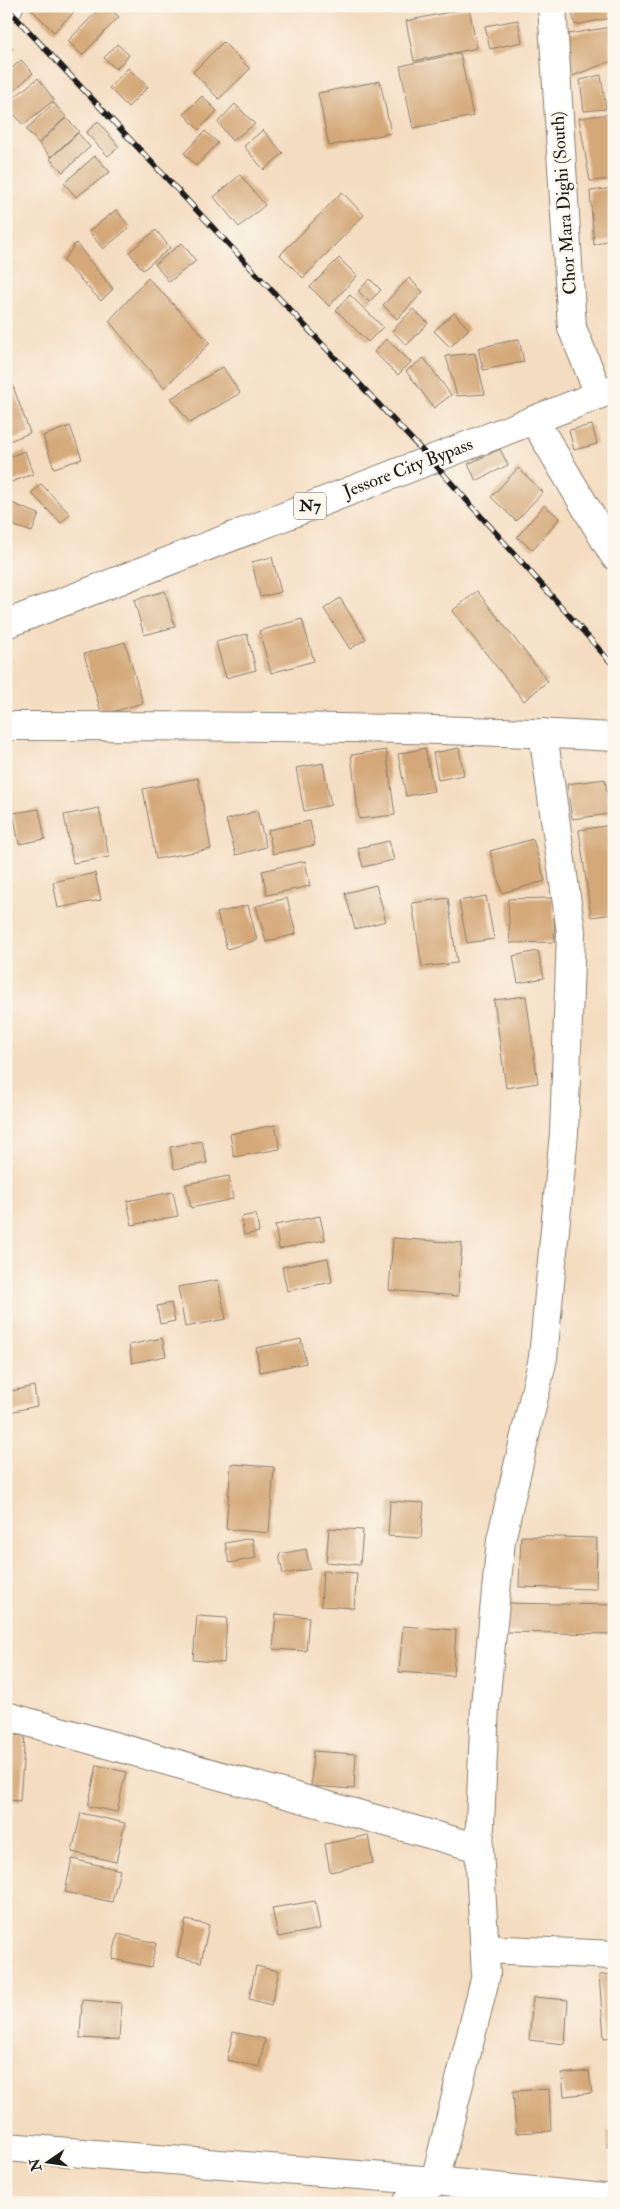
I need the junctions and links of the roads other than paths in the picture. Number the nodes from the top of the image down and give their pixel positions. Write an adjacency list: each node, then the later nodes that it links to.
1 (552, 6): 2 (main road, Chor Mara Dighi (South))
2 (607, 391): 3 (main road, Jessore City Bypass / N7)
3 (534, 420): 4 (main road); 5 (main road, Jessore City Bypass / N7)
4 (614, 556)
5 (6, 624)
6 (6, 726): 7 (main road)
7 (543, 733): 8 (main road); 10 (main road)
8 (614, 737)
9 (6, 1716): 10 (main road)
10 (479, 1848): 11 (main road)
11 (484, 1949): 12 (main road); 14 (main road)
12 (614, 1955)
13 (6, 2147): 14 (main road)
14 (435, 2180): 15 (main road); 16 (main road)
15 (614, 2199)
16 (407, 2203)

